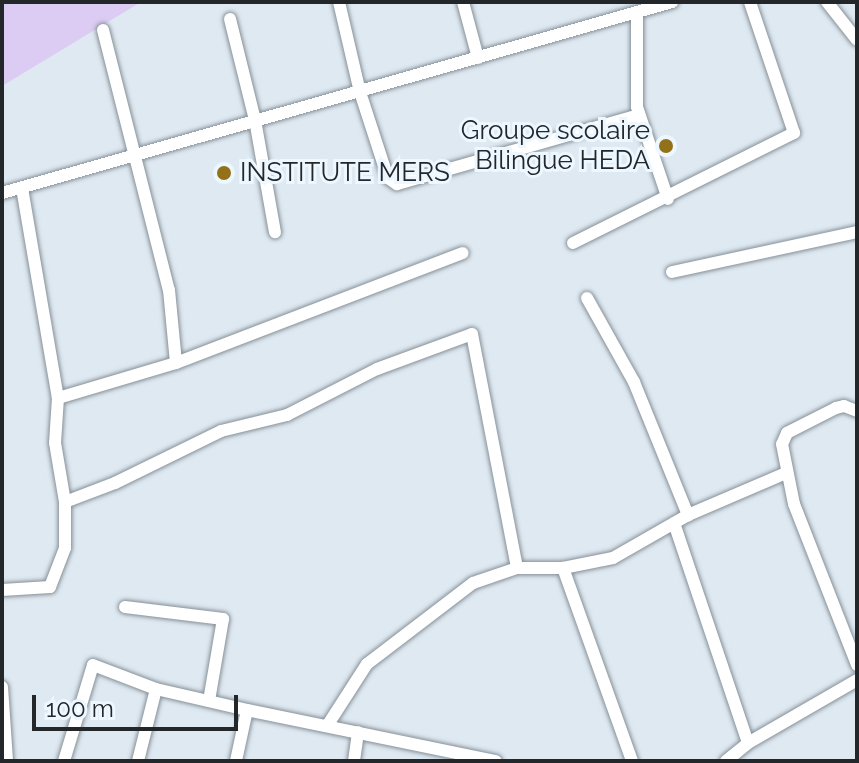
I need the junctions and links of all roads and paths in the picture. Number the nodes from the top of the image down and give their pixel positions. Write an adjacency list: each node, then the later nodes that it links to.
1 (339, 2): 11 (street)
2 (463, 2): 10 (street)
3 (672, 2): 6 (street)
4 (750, 2): 17 (street)
5 (827, 2): 9 (street)
6 (637, 14): 10 (street); 12 (street)
7 (230, 19): 13 (street)
8 (103, 30): 14 (street)
9 (857, 40)
10 (478, 58): 11 (street)
11 (360, 92): 12 (street); 13 (street)
12 (639, 115): 17 (street)
13 (255, 120): 14 (street); 18 (street)
14 (135, 153): 15 (street); 24 (street)
15 (22, 188): 16 (street); 25 (street)
16 (2, 193)
17 (668, 199): 20 (street)
18 (275, 232)
19 (857, 232): 22 (street)
20 (573, 243)
21 (463, 253): 24 (street)
22 (672, 272)
23 (587, 298): 29 (street)
24 (176, 363): 25 (street)
25 (58, 398): 28 (street)
26 (857, 411): 27 (street)
27 (786, 473): 29 (street); 35 (street)
28 (65, 502): 31 (street); 33 (street)
29 (688, 515): 30 (street)
30 (674, 523): 32 (street); 43 (street)
31 (517, 568): 32 (street); 41 (street)
32 (563, 568): 51 (street)
33 (2, 590)
34 (125, 607): 39 (street)
35 (857, 665)
36 (857, 680): 43 (street)
37 (2, 687): 45 (street)
38 (156, 689): 39 (street); 46 (street); 47 (street)
39 (209, 701): 40 (street)
40 (247, 710): 41 (street); 48 (street)
41 (327, 726): 42 (street)
42 (358, 732): 44 (street); 49 (street)
43 (748, 743): 52 (street)
44 (477, 759): 50 (street)
45 (7, 761)
46 (64, 761)
47 (138, 761)
48 (236, 761)
49 (354, 761)
50 (496, 761)
51 (632, 761)
52 (726, 761)

